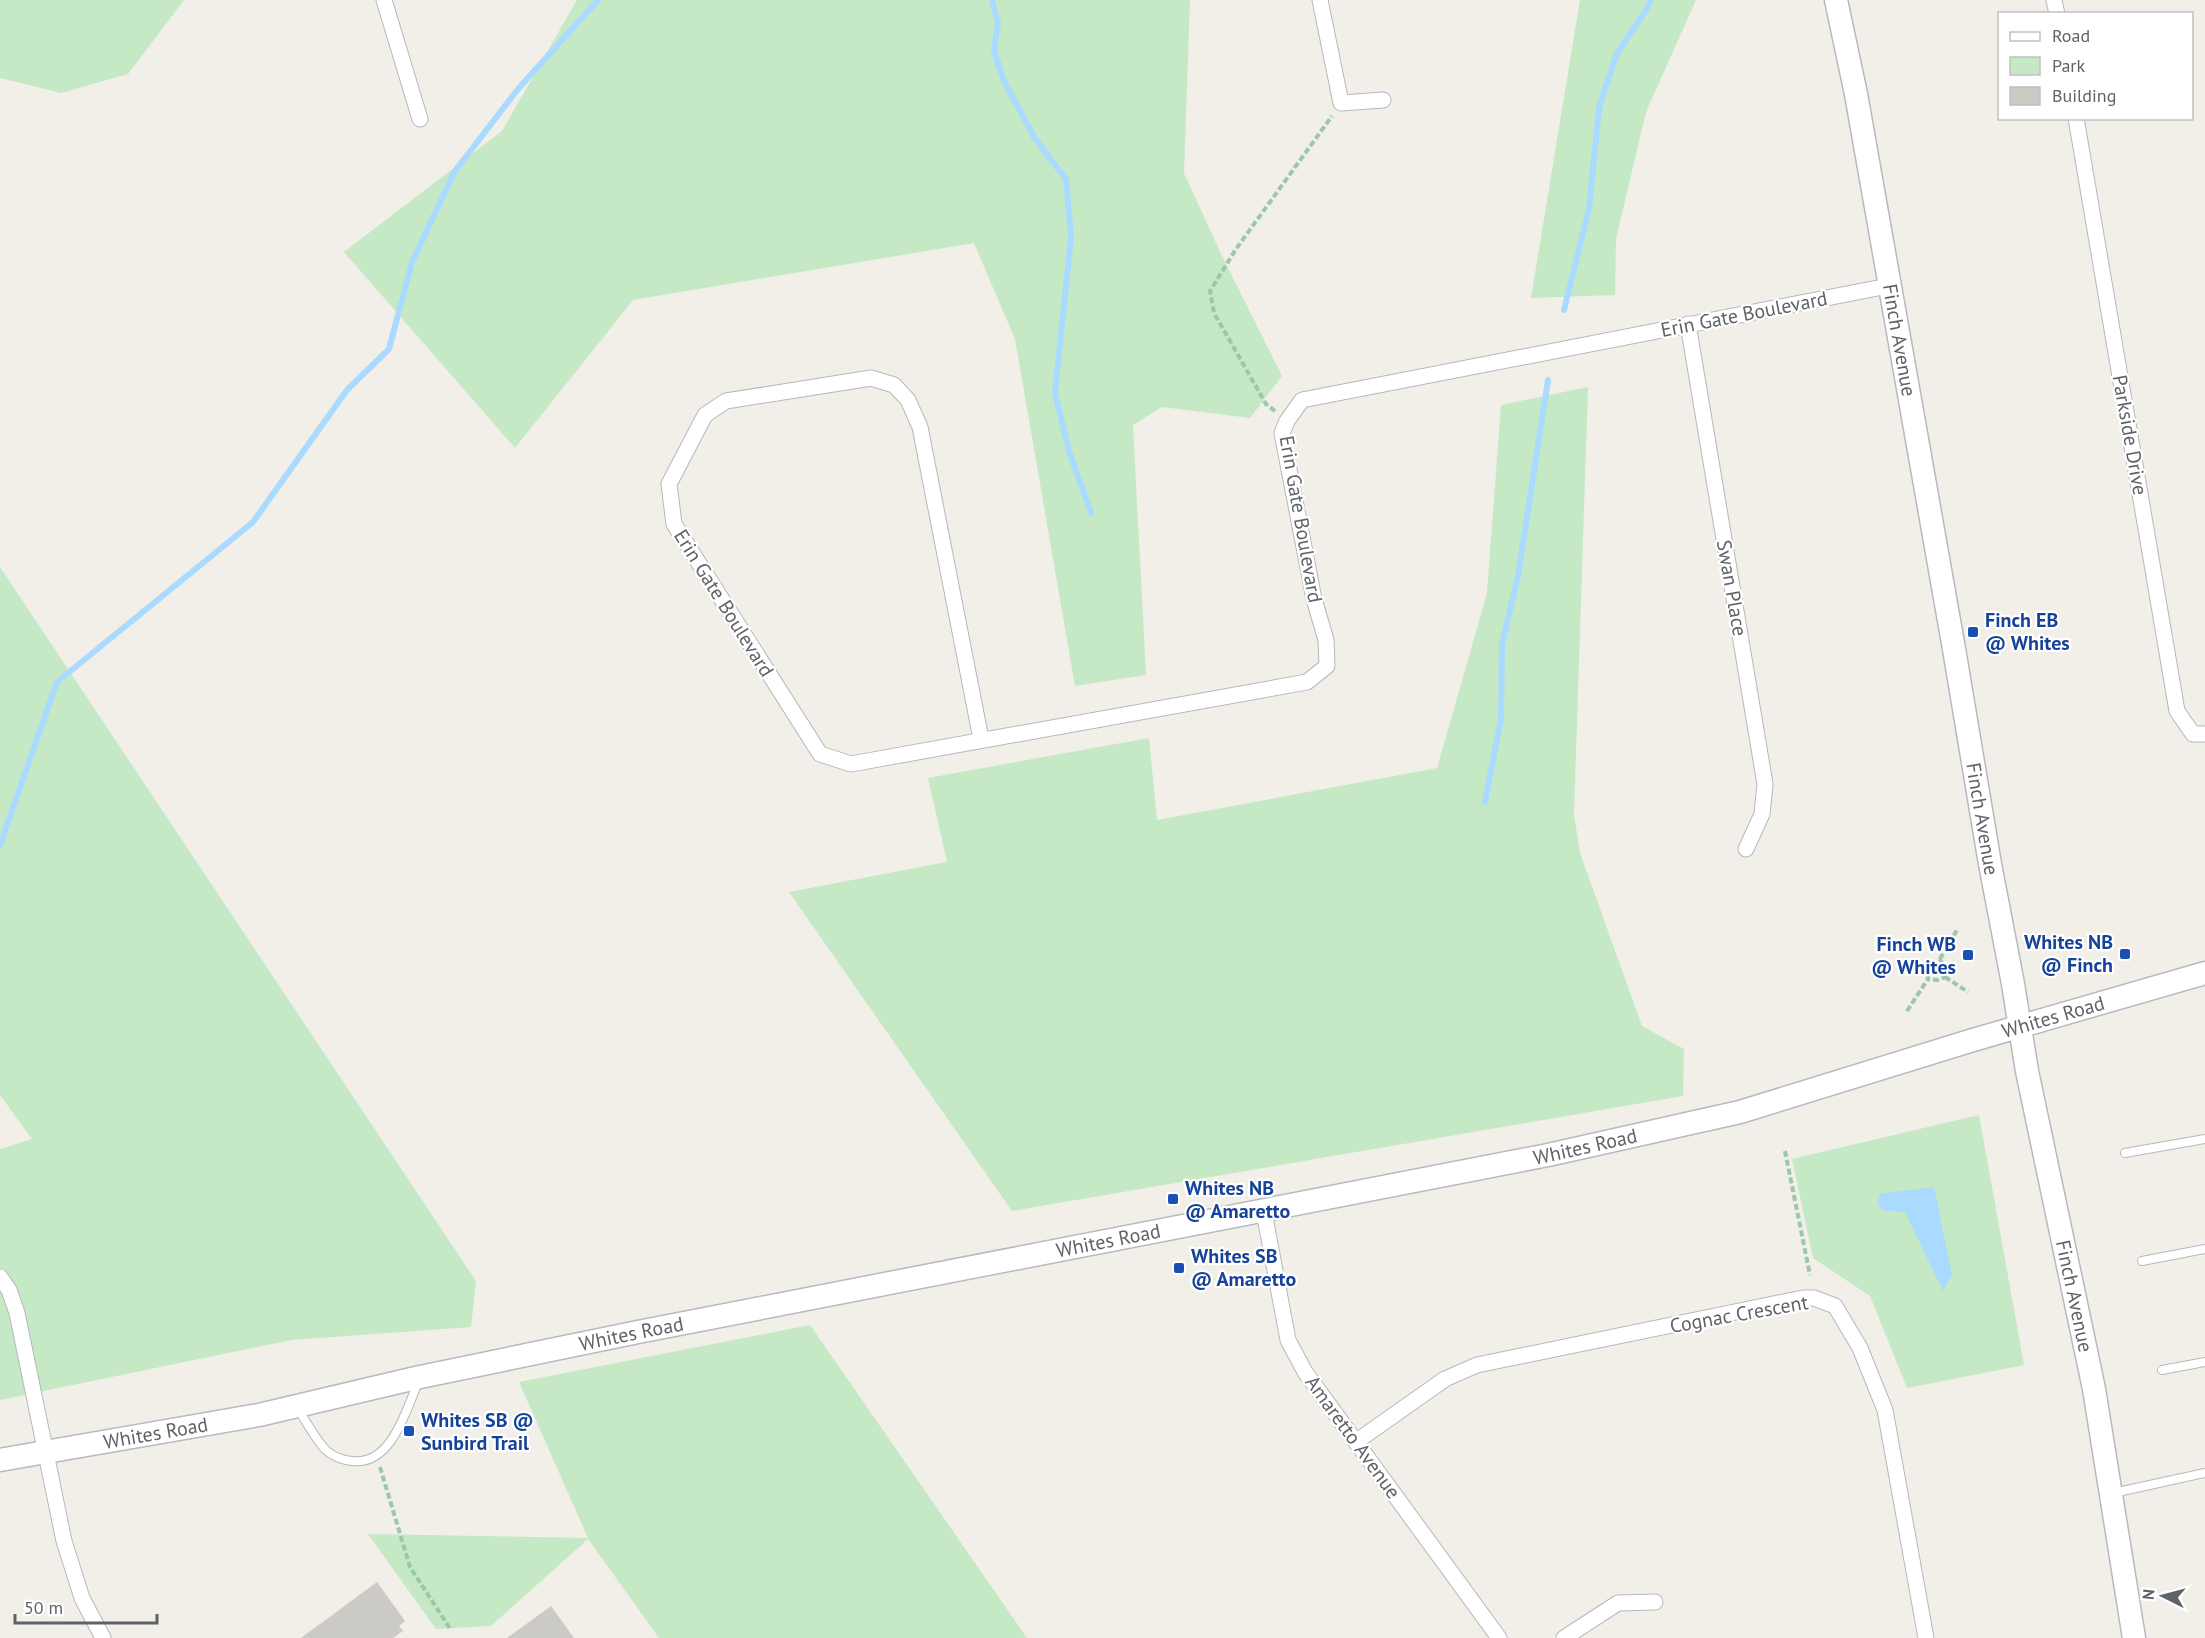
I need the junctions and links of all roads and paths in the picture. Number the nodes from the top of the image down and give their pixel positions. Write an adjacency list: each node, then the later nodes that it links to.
1 (384, 0): 6 (street)
2 (1320, 0): 5 (street)
3 (1836, 0): 8 (main road, Finch Avenue)
4 (1383, 100): 5 (street)
5 (1341, 103): 10 (path)
6 (420, 119)
7 (2076, 120): 11 (street, Parkside Drive)
8 (1888, 286): 9 (street, Erin Gate Boulevard); 21 (main road, Finch Avenue)
9 (1688, 324): 10 (street, Erin Gate Boulevard); 13 (street, Swan Place)
10 (1287, 421): 12 (street, Erin Gate Boulevard)
11 (2205, 734)
12 (981, 739): 12 (street, Erin Gate Boulevard)
13 (1746, 849)
14 (1957, 930): 15 (path)
15 (1940, 959): 17 (path); 18 (path)
16 (2205, 973): 21 (main road, Whites Road)
17 (1944, 978): 18 (path); 19 (path)
18 (1928, 979): 20 (path)
19 (1968, 992)
20 (1907, 1011)
21 (2019, 1028): 25 (main road, Whites Road); 39 (main road, Finch Avenue)
22 (2205, 1139): 24 (lane)
23 (1785, 1151): 28 (path)
24 (2125, 1153)
25 (1264, 1212): 32 (main road, Whites Road); 34 (street, Amaretto Avenue)
26 (2205, 1249): 27 (lane)
27 (2142, 1261)
28 (1810, 1275)
29 (0, 1276): 35 (street)
30 (2205, 1362): 31 (lane)
31 (2162, 1370)
32 (420, 1377): 33 (main road, Whites Road); 33 (lane)
33 (295, 1406): 35 (main road, Whites Road)
34 (1357, 1441): 43 (street, Amaretto Avenue); 45 (street, Cognac Crescent)
35 (45, 1451): 36 (main road, Whites Road); 42 (street)
36 (0, 1460)
37 (379, 1466): 41 (path)
38 (2205, 1473): 39 (lane)
39 (2111, 1493): 46 (main road, Finch Avenue)
40 (1655, 1602): 44 (street)
41 (451, 1630)
42 (103, 1638)
43 (1499, 1638)
44 (1564, 1638)
45 (1926, 1638)
46 (2134, 1638)

